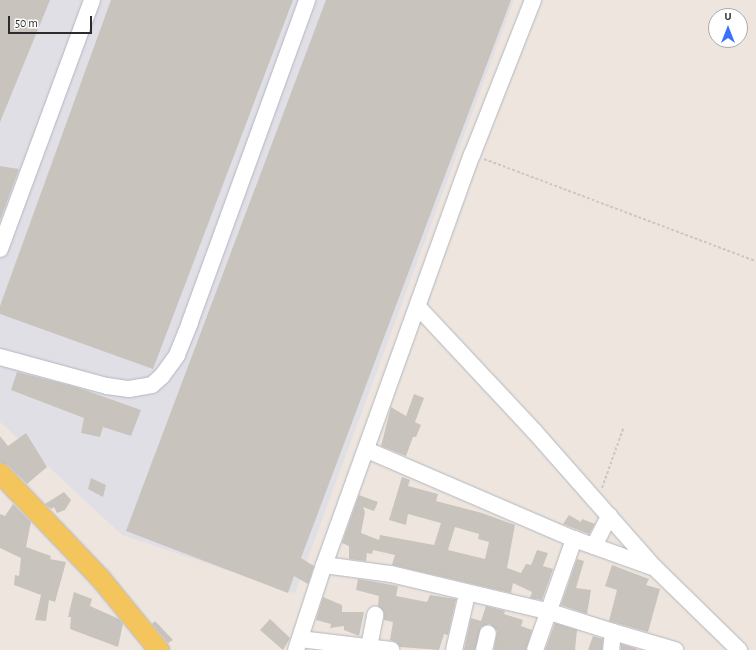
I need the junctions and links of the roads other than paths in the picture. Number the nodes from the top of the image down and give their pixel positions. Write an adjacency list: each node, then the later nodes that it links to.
1 (92, 0): 4 (street)
2 (307, 0): 6 (street)
3 (533, 0): 5 (street)
4 (0, 249)
5 (418, 307): 7 (street); 9 (street)
6 (0, 357)
7 (367, 450): 10 (street); 12 (street)
8 (0, 474): 22 (main road)
9 (609, 516): 11 (street); 13 (street)
10 (574, 539): 11 (street); 15 (street)
11 (594, 546): 13 (street)
12 (324, 564): 14 (street); 19 (street)
13 (654, 567): 29 (street)
14 (467, 594): 15 (street); 24 (street)
15 (550, 612): 17 (street); 26 (street)
16 (374, 615): 21 (street)
17 (614, 632): 27 (street); 28 (street)
18 (488, 633): 25 (street)
19 (298, 644): 20 (street)
20 (335, 646): 21 (street)
21 (369, 647): 23 (street)
22 (159, 650)
23 (391, 650)
24 (454, 650)
25 (484, 650)
26 (535, 650)
27 (611, 650)
28 (675, 650)
29 (739, 650)

